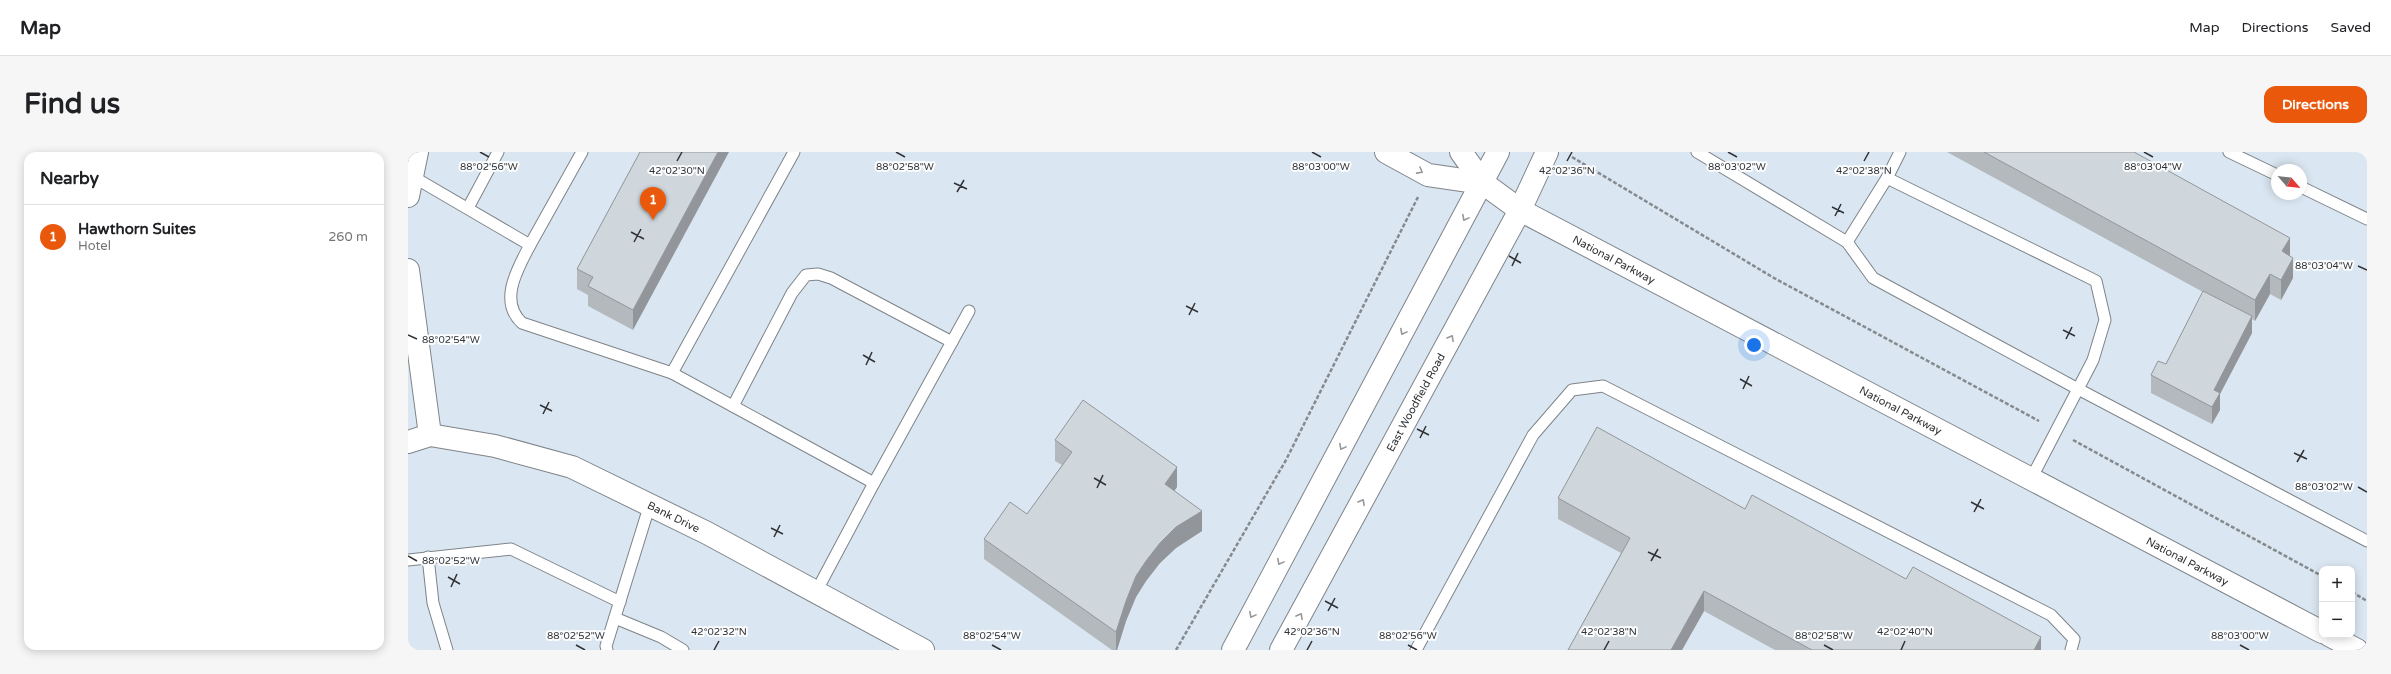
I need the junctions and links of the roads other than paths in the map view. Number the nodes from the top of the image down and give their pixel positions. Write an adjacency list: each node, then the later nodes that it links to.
1 (417, 152): 14 (street)
2 (498, 152): 17 (lane)
3 (582, 152): 21 (lane)
4 (794, 152): 25 (lane)
5 (1386, 152): 15 (street, National Parkway, one-way to 15)
6 (1461, 152): 15 (street, National Parkway)
7 (1498, 152): 15 (street)
8 (1547, 152): 18 (street, East Woodfield Road)
9 (1697, 152): 20 (lane)
10 (1900, 152): 13 (lane)
11 (2230, 152): 12 (lane)
12 (2271, 172)
13 (1887, 178): 20 (lane); 26 (lane)
14 (409, 182): 17 (lane)
15 (1483, 183): 18 (street, National Parkway); 45 (street, one-way to 45)
16 (2307, 190): 19 (lane)
17 (468, 208): 21 (lane)
18 (1520, 210): 30 (street, National Parkway); 46 (street, East Woodfield Road, one-way to 18)
19 (2367, 219)
20 (1847, 242): 26 (lane)
21 (530, 245): 25 (lane)
22 (408, 270): 28 (street)
23 (969, 311): 24 (lane)
24 (952, 342): 27 (lane); 31 (lane)
25 (672, 373): 27 (lane)
26 (2078, 390): 30 (lane); 33 (lane)
27 (733, 406): 31 (lane)
28 (430, 435): 29 (street, Bank Drive); 32 (street, Bank Drive)
29 (408, 442)
30 (2031, 479): 39 (street, National Parkway)
31 (874, 483): 36 (lane)
32 (650, 504): 36 (street, Bank Drive); 37 (lane)
33 (2367, 541)
34 (428, 557): 35 (lane); 37 (lane); 41 (lane)
35 (408, 560)
36 (816, 592): 44 (street, Bank Drive)
37 (620, 602): 38 (lane)
38 (615, 618): 42 (lane); 43 (lane)
39 (2319, 630)
40 (2335, 638): 49 (street)
41 (447, 650)
42 (607, 650)
43 (683, 650)
44 (923, 650)
45 (1233, 650)
46 (1281, 650)
47 (1416, 650): 48 (lane)
48 (2071, 650)
49 (2357, 650)

